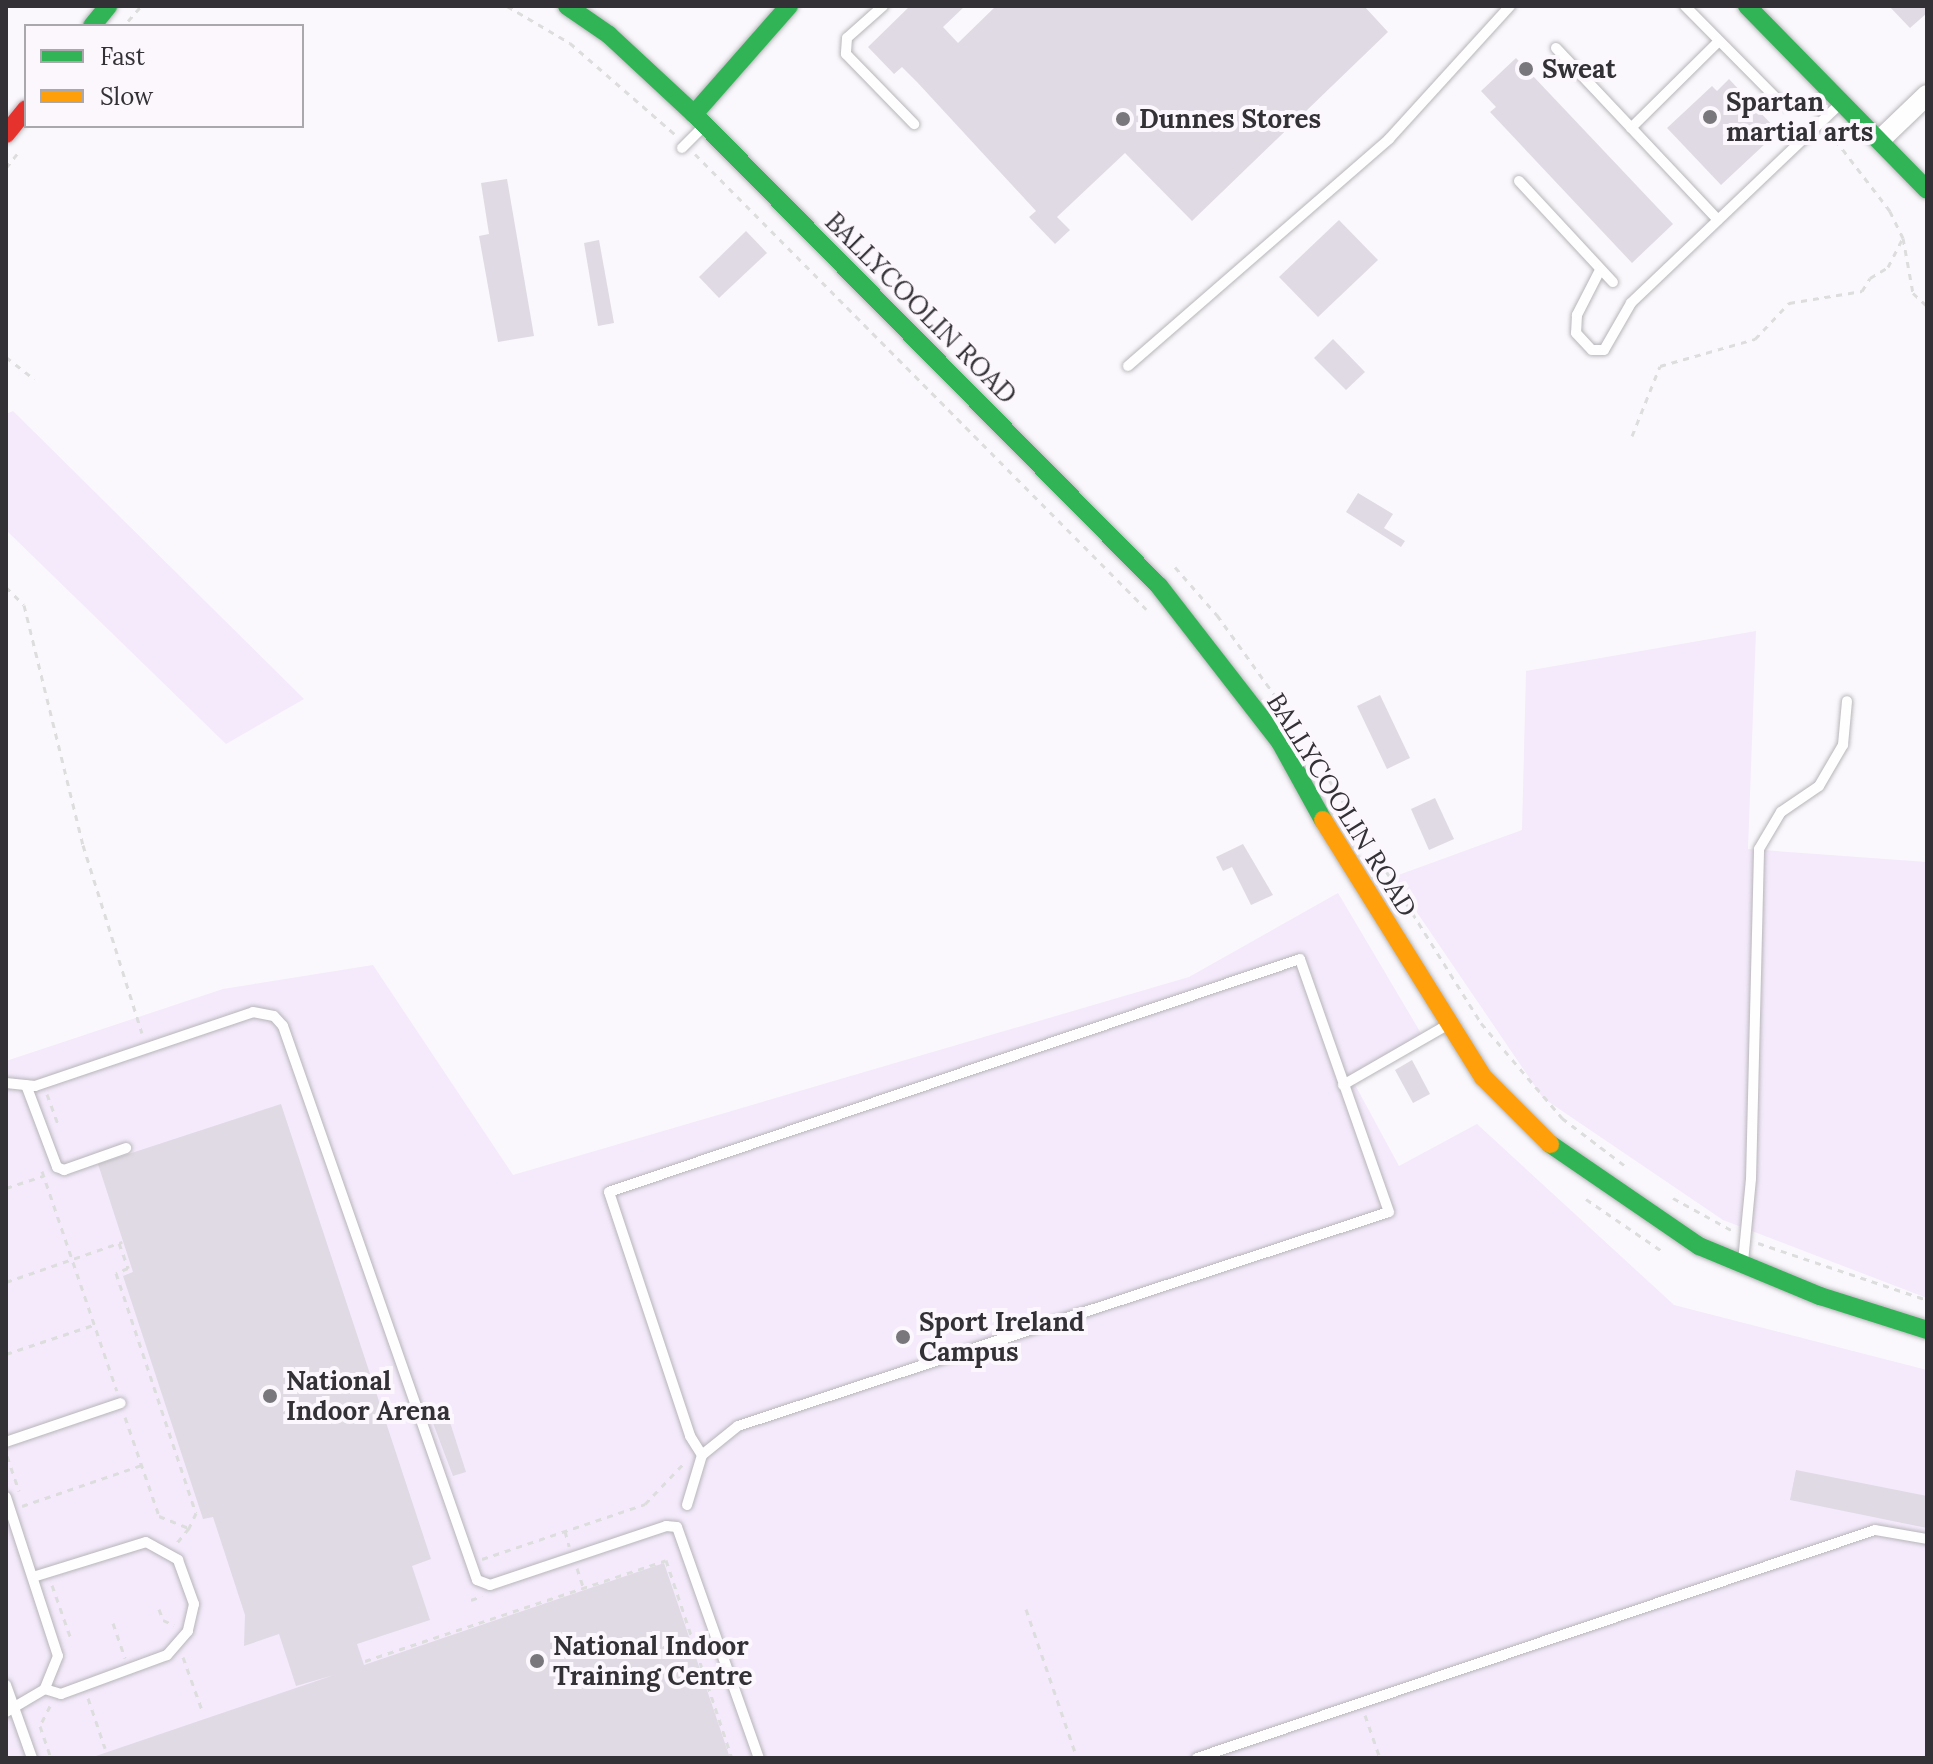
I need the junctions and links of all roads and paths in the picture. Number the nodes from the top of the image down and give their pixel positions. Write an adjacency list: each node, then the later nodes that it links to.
1 (141, 6): 11 (path)
2 (507, 6): 24 (path)
3 (567, 6): 18 (street, BALLYCOOLIN ROAD)
4 (883, 6): 20 (lane)
5 (1510, 6): 33 (lane)
6 (1685, 6): 12 (lane)
7 (1747, 6): 15 (street)
8 (106, 7): 10 (street)
9 (782, 8): 18 (street)
10 (93, 24)
11 (124, 24)
12 (1718, 42): 16 (lane); 21 (lane)
13 (1556, 48): 21 (lane)
14 (1927, 95): 23 (street)
15 (1840, 103): 19 (lane); 23 (street)
16 (1783, 105)
17 (24, 112): 22 (street)
18 (700, 120): 24 (lane); 39 (street, BALLYCOOLIN ROAD)
19 (1820, 122): 27 (lane); 28 (path)
20 (914, 124)
21 (1631, 128): 27 (lane)
22 (6, 134)
23 (1880, 140): 26 (street)
24 (684, 146): 37 (path)
25 (1519, 181): 29 (lane)
26 (1927, 190)
27 (1718, 220): 29 (lane)
28 (1903, 238): 31 (path); 35 (path)
29 (1600, 270): 30 (lane)
30 (1613, 282)
31 (1927, 306)
32 (6, 357): 34 (path)
33 (1128, 366)
34 (34, 379)
35 (1632, 436)
36 (6, 587): 40 (path)
37 (1154, 617)
38 (1847, 701): 54 (lane)
39 (1449, 1024): 44 (lane); 54 (street, BALLYCOOLIN ROAD)
40 (147, 1049): 42 (lane); 70 (lane)
41 (6, 1083): 43 (lane)
42 (44, 1083): 43 (lane); 45 (path)
43 (26, 1085): 47 (lane)
44 (1343, 1085): 62 (lane); 62 (lane)
45 (59, 1129)
46 (126, 1148): 47 (lane)
47 (48, 1151): 48 (path)
48 (44, 1176): 49 (path); 53 (path)
49 (6, 1188)
50 (1579, 1193): 52 (path)
51 (1764, 1246): 56 (path)
52 (1665, 1252)
53 (72, 1259): 55 (path); 57 (path); 67 (path)
54 (1743, 1264): 58 (street, BALLYCOOLIN ROAD)
55 (6, 1282)
56 (1927, 1300)
57 (94, 1324): 59 (path); 60 (path)
58 (1927, 1330)
59 (6, 1354)
60 (121, 1403): 61 (lane); 63 (path)
61 (6, 1442)
62 (702, 1455): 65 (lane); 70 (path)
63 (142, 1465): 66 (path); 67 (path)
64 (6, 1497): 66 (lane)
65 (687, 1505)
66 (10, 1510): 73 (lane)
67 (189, 1528): 69 (path)
68 (1927, 1539): 87 (lane)
69 (169, 1552): 73 (lane); 79 (lane)
70 (469, 1563): 94 (lane)
71 (576, 1564): 72 (path)
72 (564, 1568)
73 (33, 1577): 85 (lane)
74 (484, 1596): 75 (path)
75 (471, 1600)
76 (159, 1609): 79 (path)
77 (1026, 1609): 95 (path)
78 (113, 1623): 82 (path)
79 (188, 1631): 80 (lane)
80 (176, 1648): 82 (lane); 89 (path)
81 (365, 1661): 93 (path)
82 (129, 1671): 84 (lane)
83 (6, 1685): 88 (lane)
84 (84, 1686): 86 (lane); 90 (path)
85 (45, 1689): 86 (lane); 88 (lane)
86 (61, 1694): 92 (path)
87 (1361, 1704): 96 (lane); 97 (path)
88 (10, 1710): 91 (lane)
89 (203, 1713)
90 (105, 1748)
91 (32, 1758)
92 (51, 1758)
93 (732, 1758)
94 (759, 1758)
95 (1077, 1758)
96 (1197, 1758)
97 (1380, 1758)

